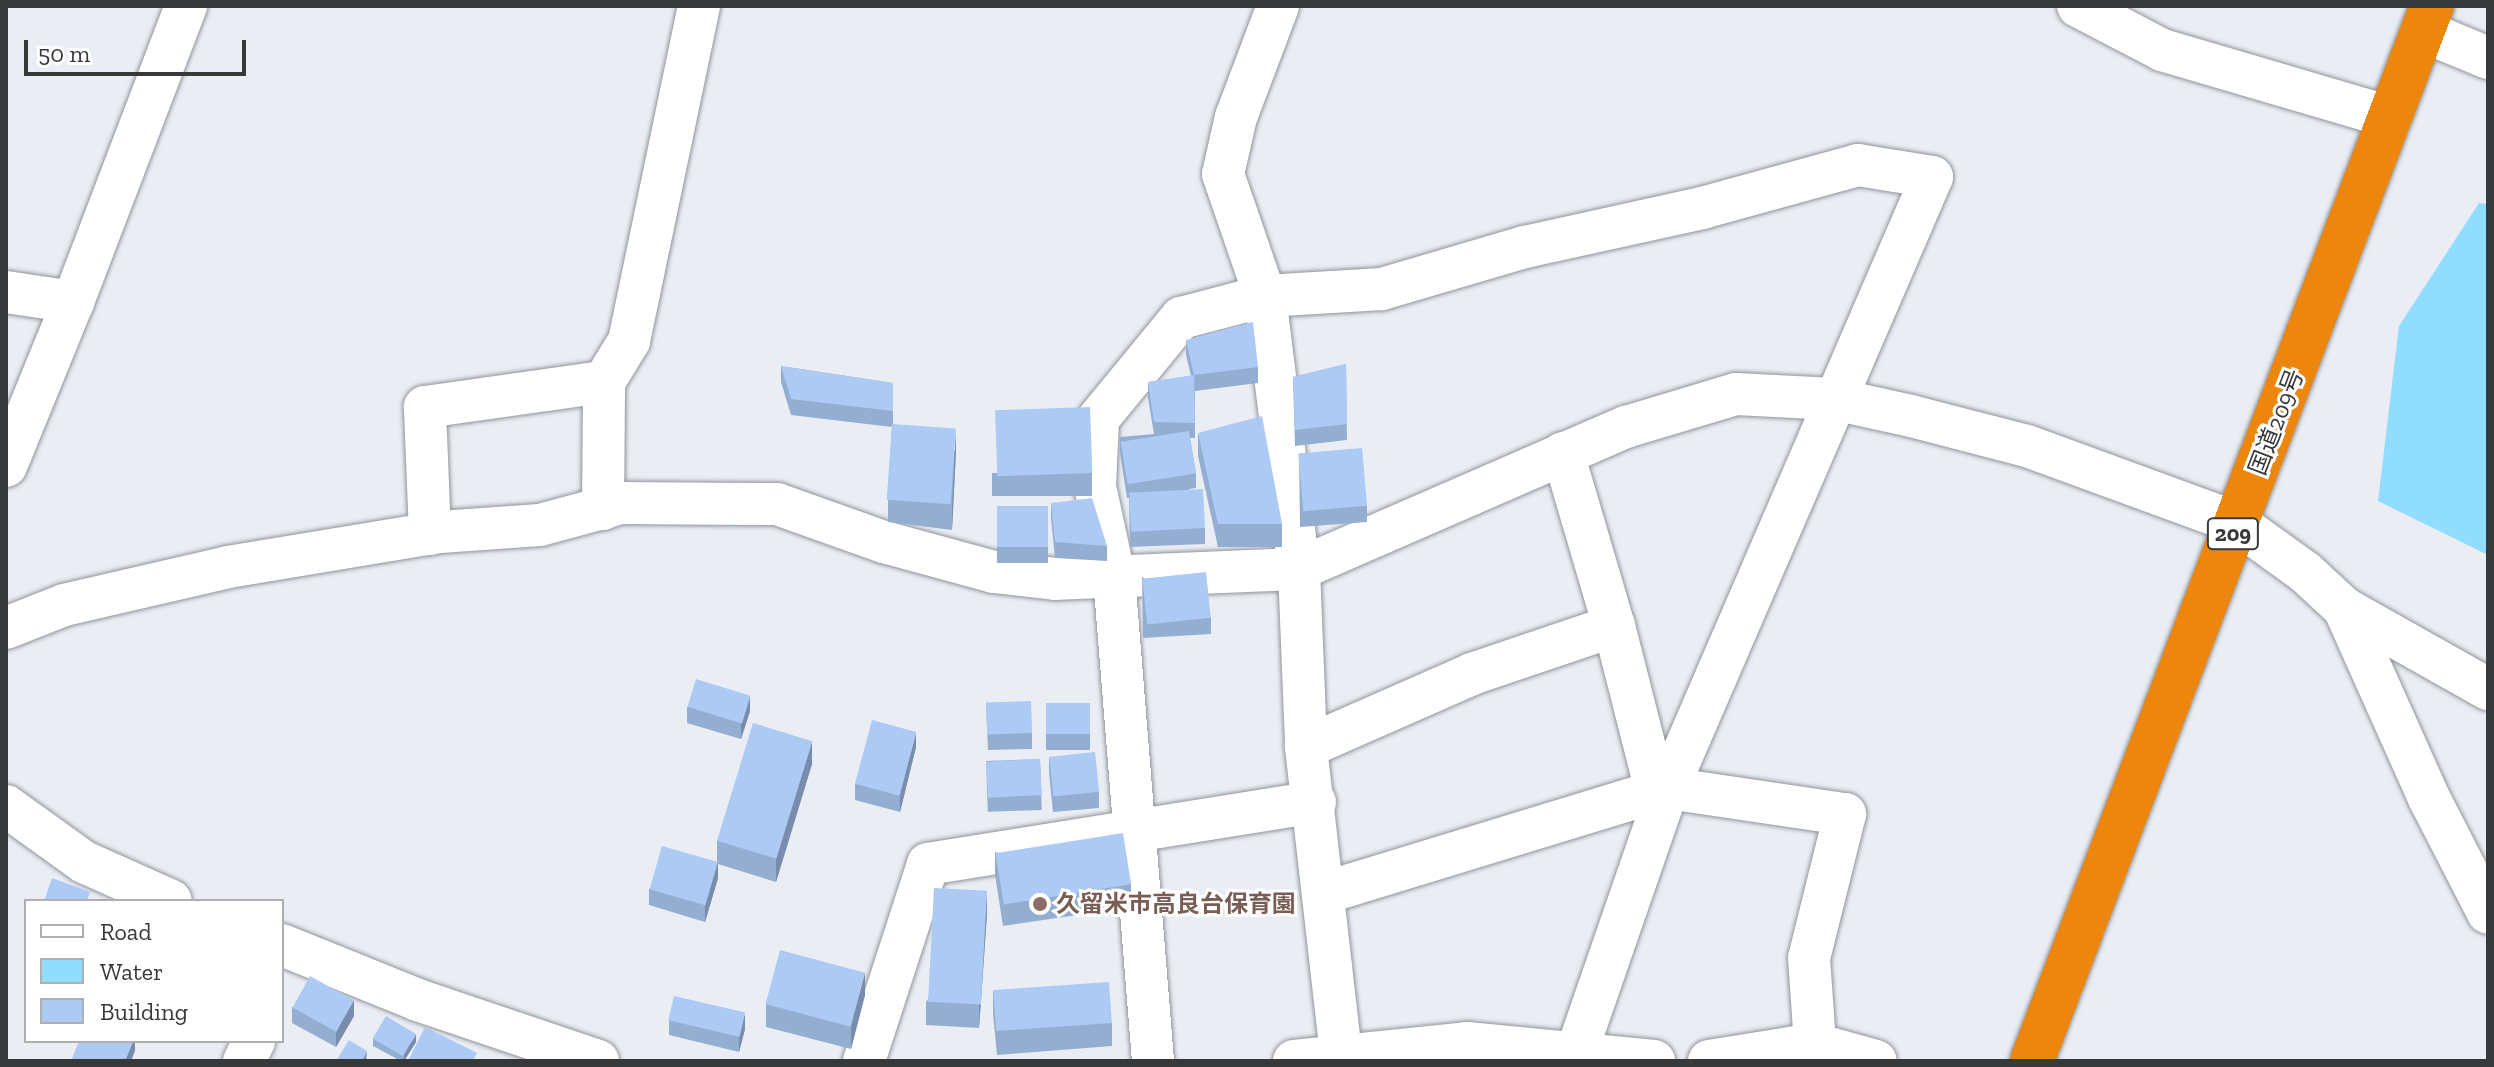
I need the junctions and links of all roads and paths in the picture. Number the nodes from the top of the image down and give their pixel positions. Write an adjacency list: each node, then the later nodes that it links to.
1 (186, 6): 10 (street)
2 (699, 6): 11 (street)
3 (1278, 6): 9 (street)
4 (2078, 6): 7 (street)
5 (2428, 18): 6 (street); 7 (highway, 国道209号 / 209)
6 (2485, 50)
7 (2390, 117): 16 (highway, 国道209号 / 209)
8 (6, 292): 10 (street)
9 (1265, 296): 12 (street); 18 (street); 19 (street)
10 (73, 302): 14 (street)
11 (604, 382): 15 (street); 17 (street)
12 (1834, 399): 13 (street); 16 (street); 25 (street)
13 (1563, 453): 18 (street); 21 (street)
14 (6, 466)
15 (603, 509): 17 (street); 19 (street)
16 (2237, 523): 20 (street); 45 (highway, 国道209号 / 209)
17 (430, 534): 22 (street)
18 (1299, 569): 19 (street); 24 (street)
19 (1114, 575): 28 (street)
20 (2344, 608): 23 (street); 31 (street)
21 (1614, 626): 24 (street); 25 (street)
22 (6, 628)
23 (2488, 689)
24 (1306, 747): 26 (street)
25 (1662, 790): 29 (street); 34 (street); 36 (street)
26 (1315, 802): 28 (street); 29 (street)
27 (6, 806): 30 (street)
28 (1136, 829): 39 (street); 40 (street)
29 (1324, 893): 35 (street)
30 (167, 899)
31 (2488, 913)
32 (287, 960): 38 (street)
33 (253, 1043): 37 (street)
34 (1815, 1044): 43 (street); 44 (street)
35 (1341, 1054): 36 (street); 41 (street)
36 (1576, 1054): 42 (street)
37 (244, 1061)
38 (598, 1061)
39 (864, 1061)
40 (1153, 1061)
41 (1294, 1061)
42 (1654, 1061)
43 (1709, 1061)
44 (1876, 1061)
45 (2032, 1061)

